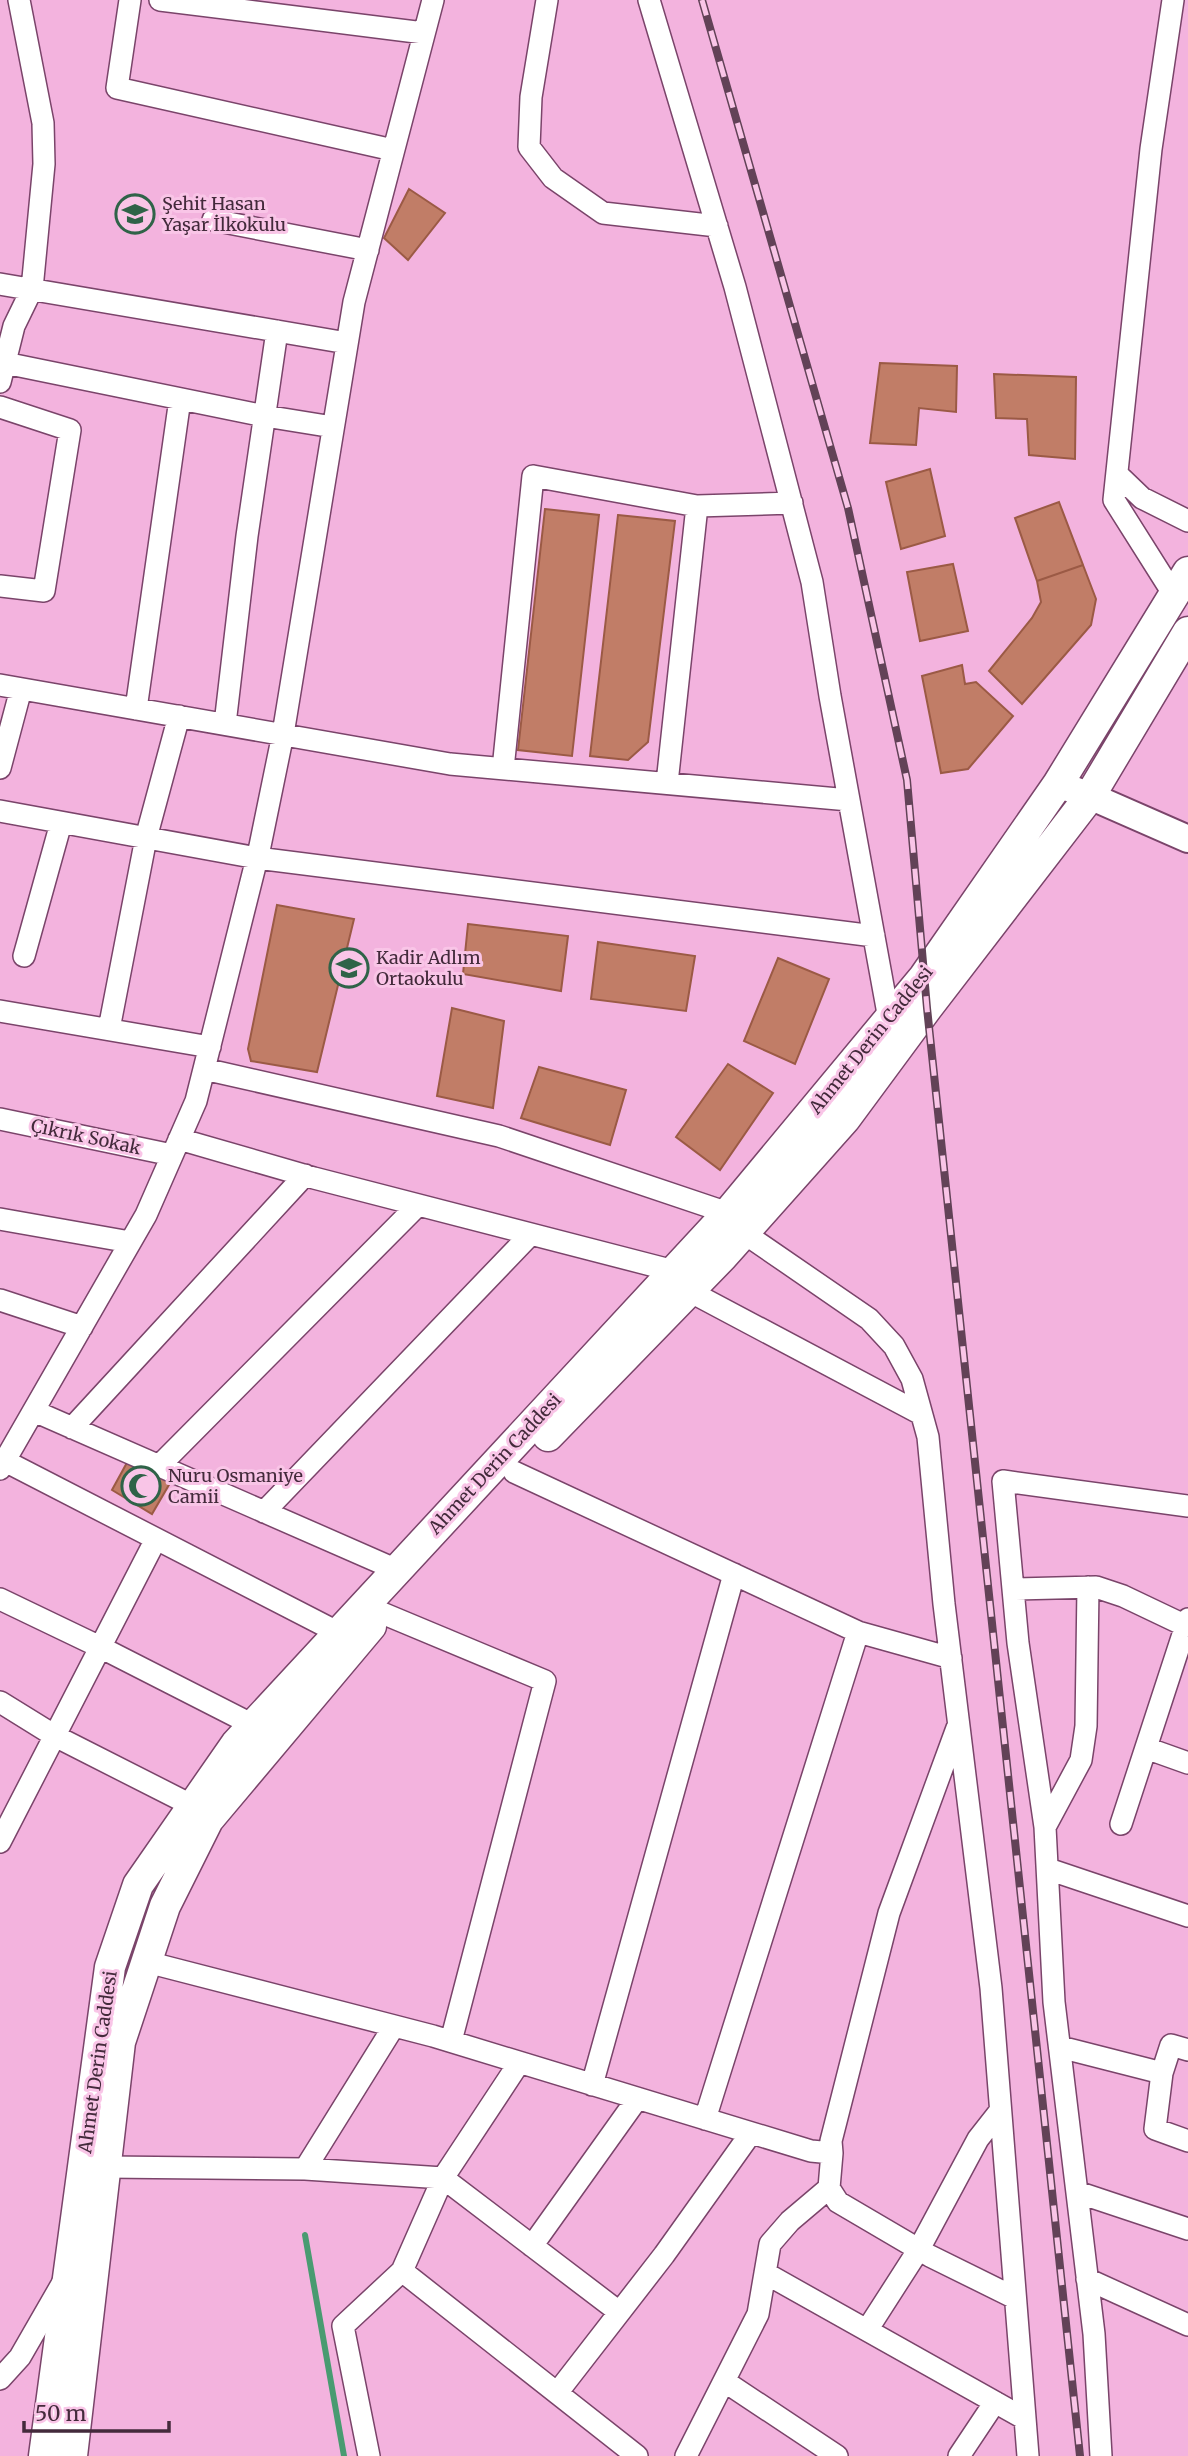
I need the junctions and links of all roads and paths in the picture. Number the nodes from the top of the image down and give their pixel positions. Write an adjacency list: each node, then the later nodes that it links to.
1 (19, 0): 14 (street)
2 (130, 0): 9 (street)
3 (160, 0): 8 (street)
4 (433, 0): 8 (street)
5 (547, 0): 11 (street)
6 (649, 0): 11 (street)
7 (1173, 0): 22 (street)
8 (424, 33): 9 (street)
9 (393, 150): 12 (street)
10 (213, 220): 12 (street)
11 (717, 226): 23 (street)
12 (368, 250): 16 (street)
13 (0, 284): 14 (street)
14 (32, 289): 15 (street); 17 (street)
15 (277, 331): 16 (street); 20 (street)
16 (347, 343): 21 (street)
17 (2, 373): 18 (street)
18 (180, 399): 20 (street); 30 (street)
19 (0, 407): 27 (street)
20 (265, 416): 21 (street); 32 (street)
21 (333, 427): 33 (street)
22 (1117, 474): 25 (street); 26 (street)
23 (792, 503): 24 (street); 39 (street)
24 (697, 506): 35 (street); 36 (street)
25 (1188, 521)
26 (1181, 583): 37 (main road, Ahmet Derin Caddesi)
27 (0, 586)
28 (1188, 632): 38 (main road, Ahmet Derin Caddesi)
29 (10, 687): 30 (street); 34 (street)
30 (136, 709): 31 (street)
31 (178, 716): 32 (street); 42 (street)
32 (225, 724): 33 (street)
33 (283, 734): 35 (street); 44 (street)
34 (0, 768)
35 (503, 769): 36 (street)
36 (667, 783): 39 (street)
37 (1058, 784): 38 (street); 48 (main road, Ahmet Derin Caddesi)
38 (1090, 796): 43 (street); 57 (main road, Ahmet Derin Caddesi)
39 (849, 800): 45 (street)
40 (0, 811): 41 (street)
41 (61, 822): 42 (street); 46 (street)
42 (146, 838): 44 (street); 49 (street)
43 (1188, 839)
44 (257, 858): 45 (street); 50 (street)
45 (874, 936): 48 (street)
46 (24, 956)
47 (0, 1011): 49 (street)
48 (889, 1019): 57 (main road, Ahmet Derin Caddesi)
49 (109, 1030): 50 (street)
50 (210, 1047): 51 (street)
51 (204, 1069): 53 (street); 57 (street)
52 (0, 1119): 53 (street, Çıkrık Sokak)
53 (176, 1147): 54 (street, Çıkrık Sokak); 59 (street)
54 (305, 1175): 55 (street, Çıkrık Sokak); 65 (street)
55 (418, 1205): 58 (street, Çıkrık Sokak); 67 (street)
56 (0, 1219): 59 (street)
57 (736, 1223): 60 (main road, Ahmet Derin Caddesi); 64 (street)
58 (530, 1235): 60 (street, Çıkrık Sokak); 70 (street)
59 (130, 1242): 62 (street)
60 (681, 1281): 64 (street, Çıkrık Sokak); 68 (main road, Ahmet Derin Caddesi); 72 (main road, Ahmet Derin Caddesi)
61 (0, 1300): 62 (street)
62 (82, 1327): 63 (street)
63 (34, 1410): 65 (street); 66 (street)
64 (921, 1414): 82 (street)
65 (72, 1428): 67 (street)
66 (3, 1465): 71 (street)
67 (159, 1466): 70 (street)
68 (514, 1472): 73 (street); 77 (main road, Ahmet Derin Caddesi)
69 (1188, 1506): 75 (street)
70 (264, 1512): 72 (street)
71 (156, 1539): 80 (street); 81 (street)
72 (397, 1570): 80 (main road, Ahmet Derin Caddesi)
73 (734, 1574): 79 (street); 102 (street)
74 (1088, 1587): 75 (street); 78 (street); 91 (street)
75 (1013, 1589): 91 (street)
76 (0, 1599): 81 (street)
77 (382, 1613): 95 (main road, Ahmet Derin Caddesi); 97 (street)
78 (1187, 1623): 87 (street)
79 (858, 1632): 82 (street); 105 (street)
80 (339, 1633): 85 (main road, Ahmet Derin Caddesi)
81 (100, 1647): 85 (street); 86 (street)
82 (951, 1658): 84 (street)
83 (0, 1702): 86 (street)
84 (959, 1723): 104 (street); 108 (street)
85 (253, 1725): 89 (main road, Ahmet Derin Caddesi)
86 (55, 1736): 89 (street); 92 (street)
87 (1146, 1748): 88 (street); 90 (street)
88 (1188, 1763)
89 (193, 1805): 119 (main road, Ahmet Derin Caddesi)
90 (1121, 1824)
91 (1045, 1827): 93 (street)
92 (0, 1842)
93 (1048, 1869): 94 (street); 98 (street)
94 (1188, 1916)
95 (147, 1962): 96 (street); 109 (main road, Ahmet Derin Caddesi)
96 (394, 2026): 97 (street); 110 (street)
97 (451, 2042): 100 (street)
98 (1060, 2047): 101 (street); 113 (street)
99 (1188, 2050): 101 (street)
100 (519, 2063): 102 (street); 111 (street)
101 (1162, 2073): 107 (street)
102 (592, 2085): 103 (street)
103 (637, 2099): 105 (street); 115 (street)
104 (1000, 2111): 116 (street); 121 (street)
105 (705, 2119): 106 (street)
106 (751, 2133): 108 (street); 122 (street)
107 (1188, 2141)
108 (832, 2153): 112 (street)
109 (105, 2168): 110 (street); 131 (main road, Ahmet Derin Caddesi)
110 (304, 2169): 111 (street)
111 (443, 2178): 115 (street); 117 (street)
112 (829, 2188): 116 (street); 118 (street)
113 (1077, 2192): 114 (street); 120 (street)
114 (1188, 2229)
115 (532, 2246): 122 (street)
116 (919, 2249): 121 (street); 124 (street)
117 (402, 2271): 127 (street); 132 (street)
118 (765, 2273): 124 (street); 126 (street)
119 (69, 2274): 125 (street); 130 (main road, Ahmet Derin Caddesi)
120 (1087, 2279): 123 (street); 138 (street)
121 (1016, 2298): 129 (street)
122 (619, 2312): 127 (street)
123 (1188, 2325)
124 (867, 2330): 128 (street)
125 (0, 2379)
126 (724, 2381): 134 (street); 135 (street)
127 (557, 2393): 133 (street)
128 (995, 2402): 129 (street); 136 (street)
129 (1025, 2419): 137 (street)
130 (44, 2456)
131 (72, 2456)
132 (369, 2456)
133 (637, 2456)
134 (686, 2456)
135 (837, 2456)
136 (959, 2456)
137 (1028, 2456)
138 (1101, 2456)

